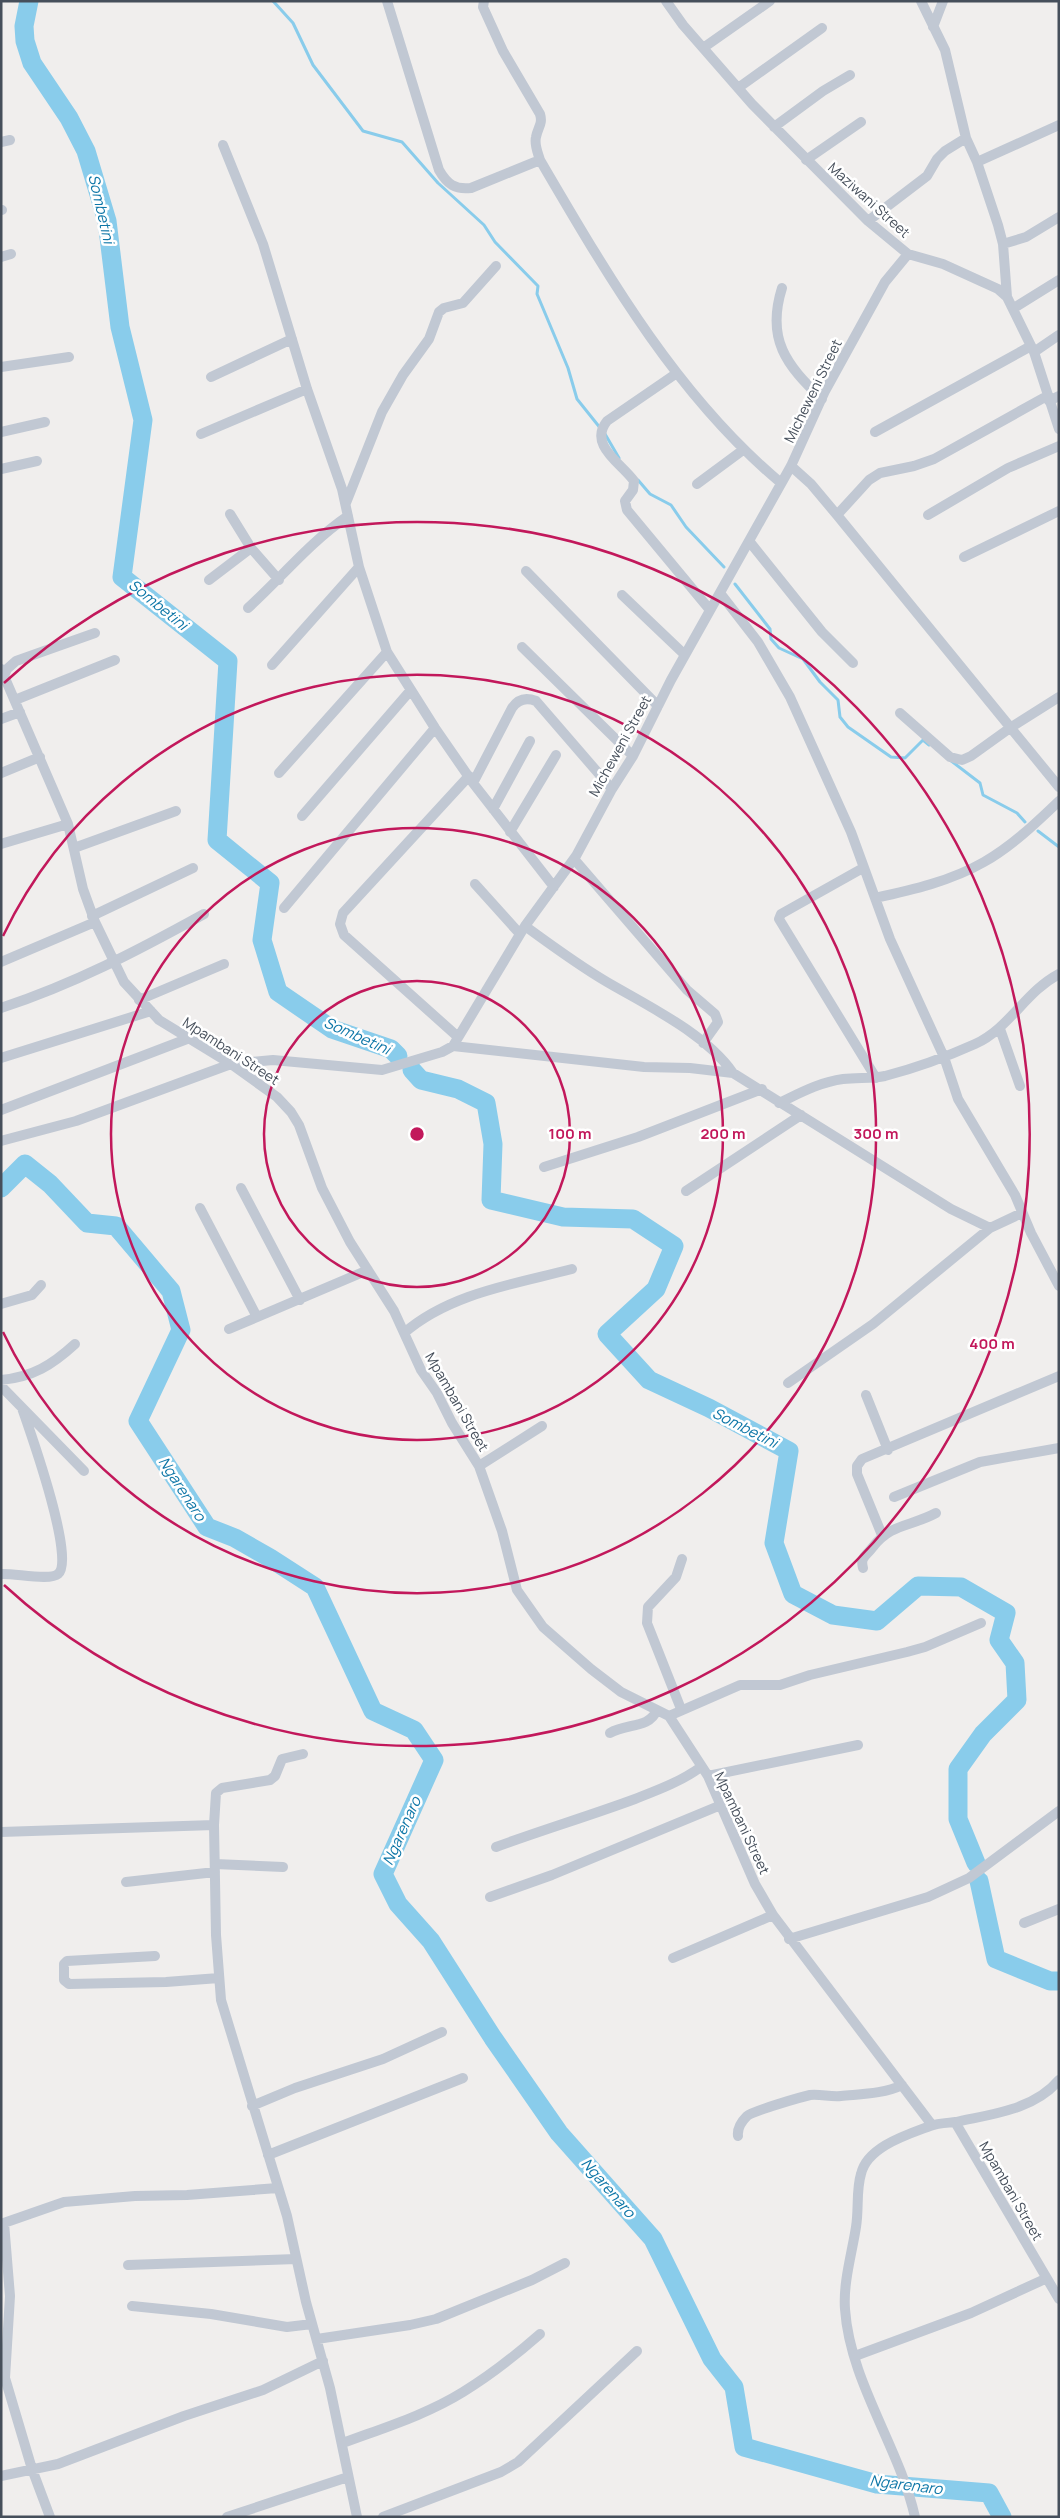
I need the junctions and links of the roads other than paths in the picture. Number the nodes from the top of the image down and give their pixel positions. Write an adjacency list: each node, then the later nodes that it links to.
1 (386, 1): 17 (street)
2 (484, 1): 17 (street)
3 (666, 1): 9 (street, Maziwani Street)
4 (770, 1): 9 (street)
5 (921, 1): 7 (street)
6 (943, 1): 7 (street)
7 (933, 27): 15 (street)
8 (822, 28): 11 (street)
9 (702, 48): 11 (street, Maziwani Street)
10 (850, 75): 14 (street)
11 (738, 88): 14 (street, Maziwani Street)
12 (860, 122): 18 (street)
13 (1059, 125): 19 (street)
14 (774, 127): 18 (street, Maziwani Street)
15 (966, 138): 19 (street); 21 (street)
16 (223, 145): 30 (street)
17 (540, 160): 34 (street)
18 (806, 160): 21 (street, Maziwani Street)
19 (977, 162): 22 (street)
20 (1059, 217): 22 (street)
21 (868, 221): 23 (street, Maziwani Street)
22 (1003, 244): 27 (street)
23 (908, 254): 27 (street, Maziwani Street); 38 (street, Micheweni Street)
24 (496, 266): 51 (street)
25 (1059, 280): 28 (street)
26 (782, 288): 38 (street)
27 (1007, 297): 28 (street, Maziwani Street)
28 (1014, 308): 31 (street, Maziwani Street)
29 (1059, 335): 31 (street)
30 (292, 339): 35 (street); 36 (street)
31 (1033, 349): 37 (street, Maziwani Street); 42 (street)
32 (69, 357): 33 (street)
33 (1, 367)
34 (678, 373): 45 (street); 67 (street)
35 (211, 378)
36 (307, 389): 43 (street); 51 (street)
37 (1052, 398): 40 (street, Maziwani Street); 54 (street)
38 (822, 400): 47 (street, Micheweni Street)
39 (45, 422): 41 (street)
40 (1059, 429)
41 (1, 432)
42 (875, 432)
43 (202, 434)
44 (1059, 446): 55 (street)
45 (743, 450): 49 (street); 50 (street)
46 (37, 461): 48 (street)
47 (791, 466): 49 (street, Micheweni Street); 54 (street)
48 (1, 469)
49 (781, 483): 57 (street, Micheweni Street)
50 (697, 484)
51 (346, 504): 56 (street)
52 (1059, 511): 59 (street)
53 (230, 514): 58 (street)
54 (837, 514): 85 (street)
55 (928, 515)
56 (348, 516): 60 (street); 63 (street)
57 (749, 540): 64 (street, Micheweni Street); 73 (street)
58 (251, 548): 62 (street); 63 (street)
59 (964, 557)
60 (360, 566): 70 (street); 74 (street)
61 (526, 571): 80 (street)
62 (209, 580)
63 (279, 580): 66 (street)
64 (720, 593): 67 (street, Micheweni Street); 105 (street)
65 (622, 595): 71 (street)
66 (248, 608)
67 (710, 610): 71 (street, Micheweni Street)
68 (95, 633): 75 (street)
69 (522, 647): 88 (street)
70 (388, 652): 77 (street); 91 (street)
71 (685, 655): 80 (street, Micheweni Street)
72 (115, 660): 79 (street)
73 (853, 663)
74 (272, 665)
75 (3, 673): 76 (street, Mpambani Street)
76 (5, 689): 79 (street, Mpambani Street)
77 (410, 691): 84 (street); 98 (street)
78 (1059, 697): 85 (street)
79 (15, 700): 81 (street, Mpambani Street)
80 (658, 706): 88 (street, Micheweni Street)
81 (20, 712): 83 (street); 89 (street, Mpambani Street)
82 (900, 713): 85 (street)
83 (1, 719)
84 (435, 728): 92 (street); 109 (street)
85 (1010, 728): 93 (street)
86 (530, 741): 96 (street)
87 (556, 755): 100 (street)
88 (633, 756): 94 (street, Micheweni Street)
89 (40, 757): 90 (street); 99 (street, Mpambani Street)
90 (1, 773)
91 (279, 774)
92 (471, 779): 94 (street); 96 (street); 122 (street)
93 (1059, 788)
94 (612, 789): 103 (street, Micheweni Street)
95 (1059, 801): 108 (street)
96 (493, 809): 100 (street)
97 (176, 811): 102 (street)
98 (302, 816)
99 (68, 824): 101 (street); 102 (street, Mpambani Street)
100 (510, 832): 107 (street)
101 (1, 844)
102 (74, 848): 111 (street, Mpambani Street)
103 (574, 859): 107 (street, Micheweni Street); 123 (street)
104 (192, 868): 111 (street)
105 (863, 868): 108 (street); 128 (street)
106 (475, 884): 112 (street)
107 (554, 887): 112 (street, Micheweni Street)
108 (875, 898): 124 (street)
109 (284, 908)
110 (204, 914): 114 (street)
111 (94, 919): 113 (street); 114 (street, Mpambani Street)
112 (522, 930): 122 (street, Micheweni Street); 123 (street)
113 (1, 962)
114 (114, 964): 117 (street, Mpambani Street); 118 (street)
115 (224, 964): 117 (street)
116 (1059, 974): 120 (street)
117 (139, 1000): 119 (street, Mpambani Street)
118 (1, 1008)
119 (151, 1012): 121 (street, Mpambani Street); 125 (street)
120 (1000, 1029): 124 (street); 129 (street)
121 (187, 1039): 126 (street, Mpambani Street); 132 (street)
122 (456, 1042): 126 (street); 127 (street)
123 (703, 1043): 127 (street)
124 (944, 1057): 128 (street); 139 (street)
125 (1, 1058)
126 (231, 1064): 134 (street); 142 (street, Mpambani Street)
127 (733, 1073): 130 (street)
128 (876, 1078): 131 (street)
129 (1020, 1086)
130 (762, 1089): 131 (street); 135 (street)
131 (779, 1102): 133 (street)
132 (1, 1110)
133 (801, 1115): 137 (street); 140 (street)
134 (1, 1141)
135 (544, 1167)
136 (241, 1188): 145 (street)
137 (686, 1192)
138 (200, 1208): 147 (street)
139 (1022, 1213): 140 (street); 144 (street)
140 (990, 1228): 153 (street)
141 (572, 1269): 149 (street)
142 (368, 1270): 145 (street); 149 (street, Mpambani Street)
143 (41, 1285): 146 (street)
144 (1059, 1286)
145 (300, 1300): 147 (street)
146 (1, 1304)
147 (257, 1317): 148 (street)
148 (229, 1329)
149 (404, 1333): 160 (street, Mpambani Street)
150 (75, 1344): 152 (street)
151 (1059, 1376): 159 (street)
152 (1, 1380)
153 (788, 1384)
154 (1, 1386): 156 (street)
155 (866, 1395): 159 (street)
156 (22, 1408): 161 (street); 167 (street)
157 (542, 1426): 160 (street)
158 (1059, 1448): 162 (street)
159 (888, 1450): 164 (street)
160 (479, 1466): 170 (street, Mpambani Street)
161 (84, 1472)
162 (894, 1497)
163 (936, 1513): 164 (street)
164 (882, 1535): 166 (street)
165 (682, 1559): 169 (street)
166 (864, 1568)
167 (1, 1574)
168 (980, 1623): 169 (street)
169 (681, 1709): 171 (street)
170 (657, 1710): 171 (street, Mpambani Street); 172 (street)
171 (668, 1716): 175 (street, Mpambani Street)
172 (610, 1733)
173 (858, 1745): 176 (street)
174 (303, 1754): 179 (street)
175 (701, 1767): 176 (street, Mpambani Street); 181 (street)
176 (708, 1776): 177 (street, Mpambani Street)
177 (720, 1805): 185 (street); 187 (street, Mpambani Street)
178 (1059, 1810): 189 (street)
179 (214, 1824): 180 (street); 183 (street)
180 (1, 1832)
181 (496, 1847)
182 (283, 1867): 183 (street)
183 (215, 1868): 184 (street); 192 (street)
184 (126, 1882)
185 (490, 1897)
186 (1059, 1909): 188 (street)
187 (773, 1915): 189 (street, Mpambani Street); 191 (street)
188 (1024, 1923)
189 (789, 1939): 196 (street, Mpambani Street)
190 (155, 1956): 192 (street)
191 (673, 1958)
192 (219, 1978): 197 (street)
193 (442, 2032): 197 (street)
194 (463, 2078): 201 (street)
195 (1059, 2080): 198 (street)
196 (902, 2085): 199 (street, Mpambani Street); 200 (street)
197 (252, 2106): 201 (street)
198 (955, 2122): 199 (street); 207 (street, Mpambani Street)
199 (932, 2125): 215 (street)
200 (738, 2136)
201 (268, 2155): 202 (street)
202 (278, 2188): 203 (street); 204 (street)
203 (3, 2223): 213 (street)
204 (296, 2260): 206 (street); 210 (street)
205 (565, 2264): 212 (street)
206 (128, 2265)
207 (1045, 2279): 208 (street, Mpambani Street); 215 (street)
208 (1059, 2299)
209 (132, 2306): 210 (street)
210 (312, 2324): 212 (street)
211 (540, 2334): 218 (street)
212 (316, 2340): 216 (street)
213 (4, 2345): 217 (street)
214 (638, 2351): 225 (street)
215 (855, 2356): 226 (street)
216 (323, 2361): 218 (street); 219 (street)
217 (4, 2388): 219 (street)
218 (343, 2443): 221 (street)
219 (32, 2469): 220 (street); 222 (street)
220 (1, 2476)
221 (348, 2477): 223 (street); 224 (street)
222 (50, 2517)
223 (227, 2517)
224 (357, 2517)
225 (383, 2517)
226 (914, 2517)

